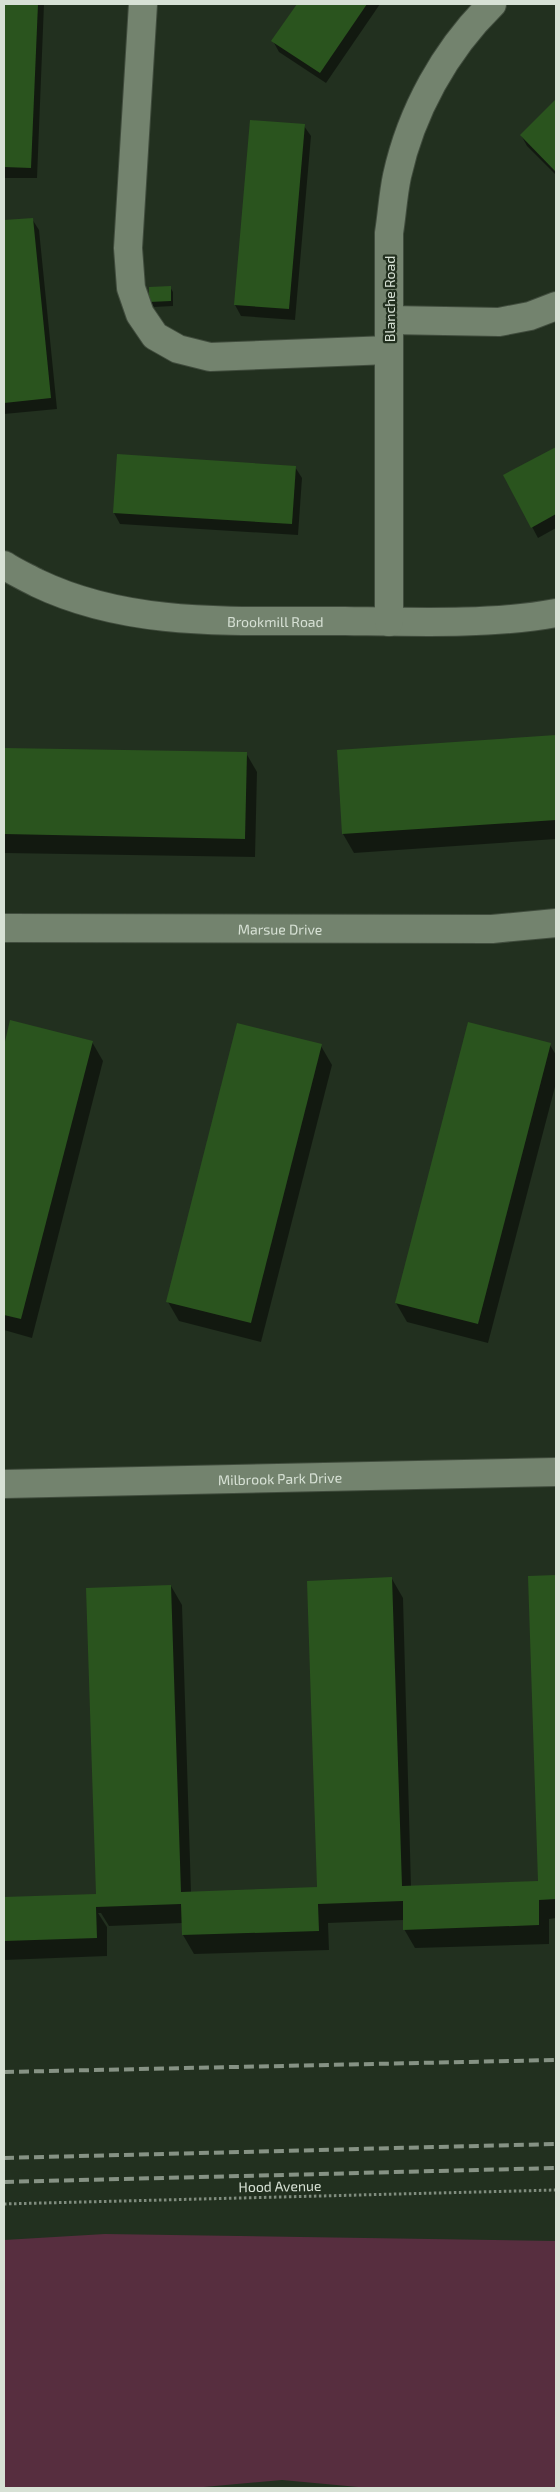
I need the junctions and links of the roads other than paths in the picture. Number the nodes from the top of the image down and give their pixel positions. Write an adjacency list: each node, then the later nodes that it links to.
1 (143, 4): 5 (street)
2 (492, 4): 4 (street, Blanche Road)
3 (556, 306): 4 (street)
4 (390, 320): 5 (street, Blanche Road)
5 (389, 350): 8 (street, Blanche Road)
6 (4, 565): 8 (street, Brookmill Road)
7 (556, 613): 8 (street, Brookmill Road)
8 (389, 622)
9 (556, 923): 10 (street, Marsue Drive)
10 (4, 928)
11 (556, 1472): 12 (street, Milbrook Park Drive)
12 (4, 1484)

